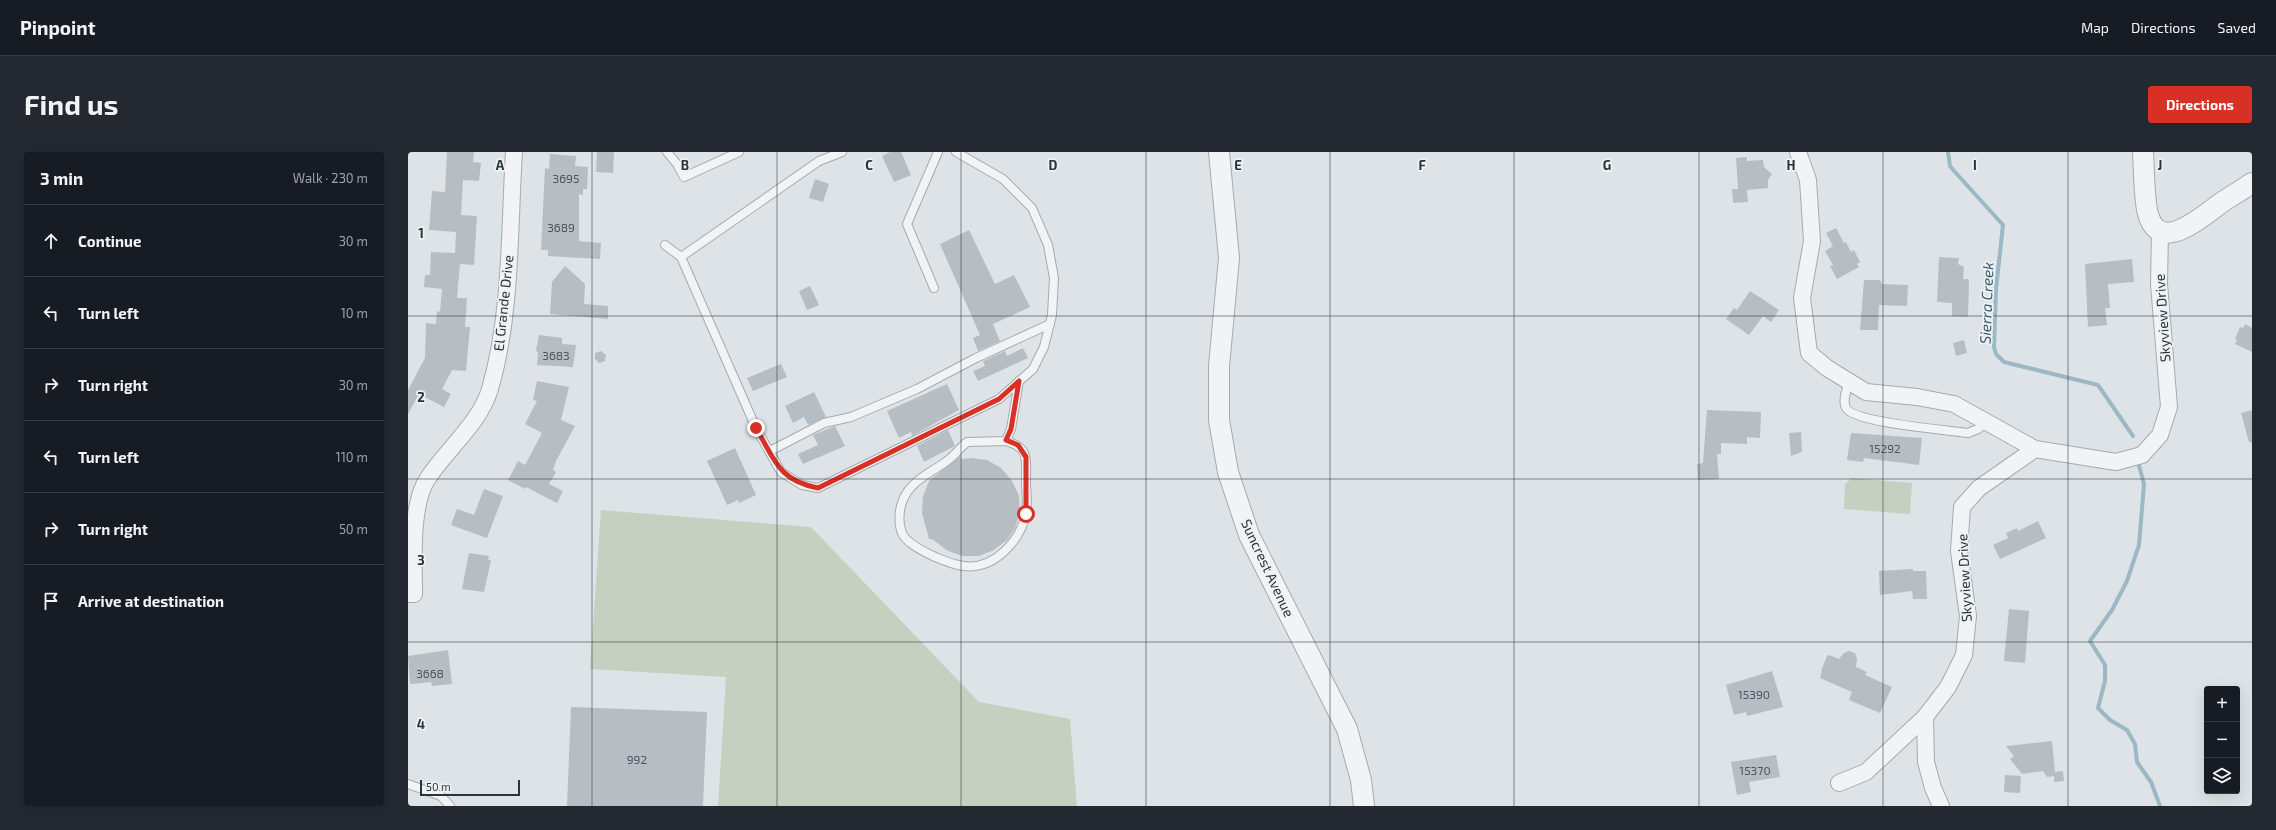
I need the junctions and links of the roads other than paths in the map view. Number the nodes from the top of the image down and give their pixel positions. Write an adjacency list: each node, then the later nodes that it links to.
1 (514, 152): 22 (street, El Grande Drive)
2 (667, 152): 3 (lane)
3 (739, 152)
4 (842, 152): 13 (lane)
5 (938, 152): 14 (lane)
6 (956, 152): 15 (lane)
7 (1218, 152): 27 (street, Suncrest Avenue)
8 (1798, 152): 17 (street)
9 (2143, 152): 11 (street)
10 (2252, 183): 11 (street)
11 (2160, 231): 20 (street, Skyview Drive)
12 (665, 245): 13 (lane)
13 (681, 257): 21 (lane)
14 (934, 288)
15 (1050, 324): 16 (lane); 21 (lane)
16 (1019, 381): 19 (lane); 21 (lane)
17 (1849, 381): 18 (street); 18 (lane)
18 (1987, 422): 20 (street)
19 (1006, 440): 19 (lane)
20 (2035, 449): 23 (street, Skyview Drive)
21 (770, 451)
22 (408, 594)
23 (1925, 717): 24 (street, Skyview Drive); 28 (street)
24 (1839, 783)
25 (408, 784): 26 (lane)
26 (450, 806)
27 (1364, 806)
28 (1941, 806)

